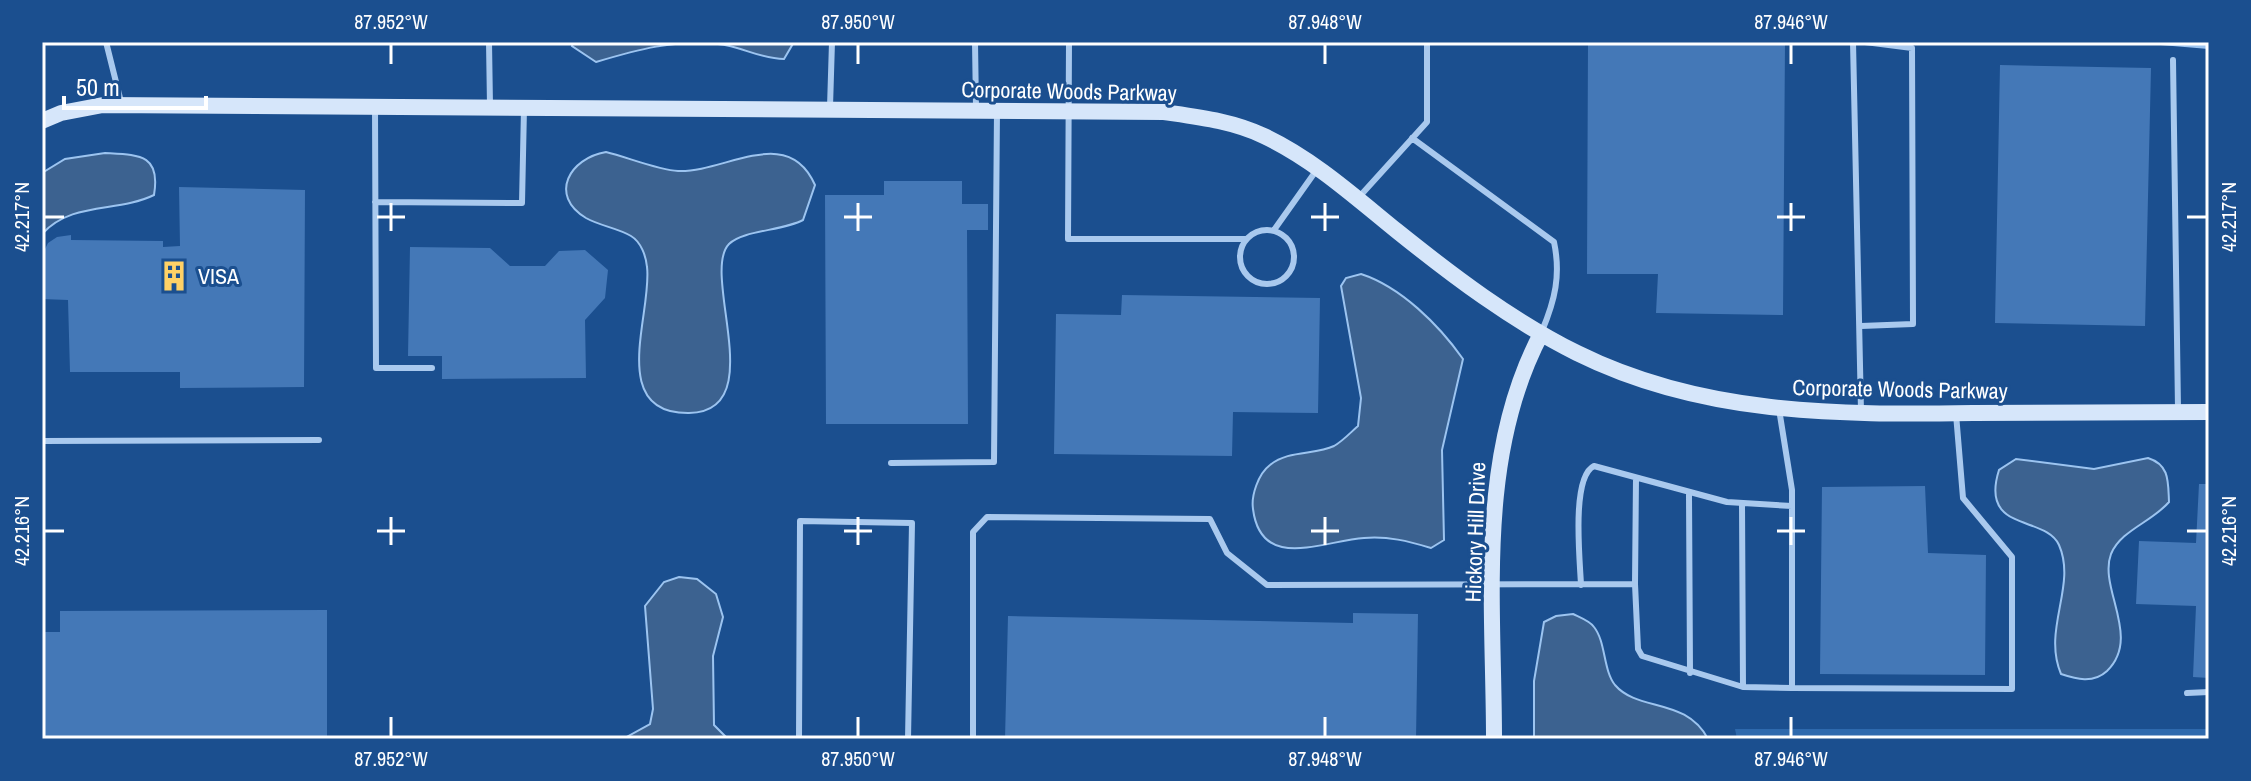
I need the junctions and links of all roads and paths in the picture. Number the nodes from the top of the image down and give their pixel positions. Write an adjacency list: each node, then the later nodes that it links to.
1 (106, 42): 10 (lane)
2 (489, 42): 12 (lane)
3 (832, 42): 14 (lane)
4 (975, 42): 15 (lane)
5 (1069, 42): 17 (lane)
6 (1427, 42): 19 (lane)
7 (1853, 42): 25 (lane)
8 (1865, 42): 25 (lane)
9 (2173, 60): 29 (lane)
10 (121, 105): 11 (street, Corporate Woods Parkway); 18 (street, Corporate Woods Parkway)
11 (375, 107): 12 (street, Corporate Woods Parkway); 22 (lane)
12 (490, 108): 13 (street, Corporate Woods Parkway)
13 (524, 108): 14 (street, Corporate Woods Parkway); 22 (lane)
14 (830, 110): 15 (street, Corporate Woods Parkway)
15 (976, 111): 16 (street, Corporate Woods Parkway)
16 (997, 111): 17 (street, Corporate Woods Parkway); 35 (lane)
17 (1068, 112): 20 (street, Corporate Woods Parkway); 24 (lane)
18 (42, 121)
19 (1412, 138): 21 (lane); 26 (lane)
20 (1318, 168): 21 (street, Corporate Woods Parkway); 23 (lane)
21 (1358, 199): 26 (street, Corporate Woods Parkway)
22 (375, 202): 27 (lane)
23 (1274, 230): 24 (lane); 24 (lane)
24 (1246, 239)
25 (1861, 326): 31 (lane)
26 (1541, 334): 28 (street, Corporate Woods Parkway); 42 (street, Hickory Hill Drive)
27 (432, 368)
28 (1779, 409): 31 (street, Corporate Woods Parkway); 39 (lane)
29 (2178, 412): 30 (street, Corporate Woods Parkway); 32 (street, Corporate Woods Parkway)
30 (2209, 412)
31 (1862, 414): 32 (street, Corporate Woods Parkway)
32 (1956, 414): 45 (lane)
33 (319, 440): 34 (lane)
34 (42, 441)
35 (891, 463)
36 (1636, 478): 37 (lane); 40 (lane); 41 (lane)
37 (1689, 494): 38 (lane); 43 (lane)
38 (1742, 503): 39 (lane); 44 (lane)
39 (1792, 506): 45 (lane)
40 (1635, 584): 41 (lane); 43 (lane)
41 (1581, 585): 42 (lane)
42 (1495, 586): 50 (lane); 51 (street, Hickory Hill Drive)
43 (1690, 673): 44 (lane)
44 (1743, 687): 45 (lane)
45 (1792, 688)
46 (2209, 692): 47 (lane)
47 (2187, 693)
48 (799, 739): 49 (lane)
49 (908, 739)
50 (973, 739)
51 (1494, 739)

